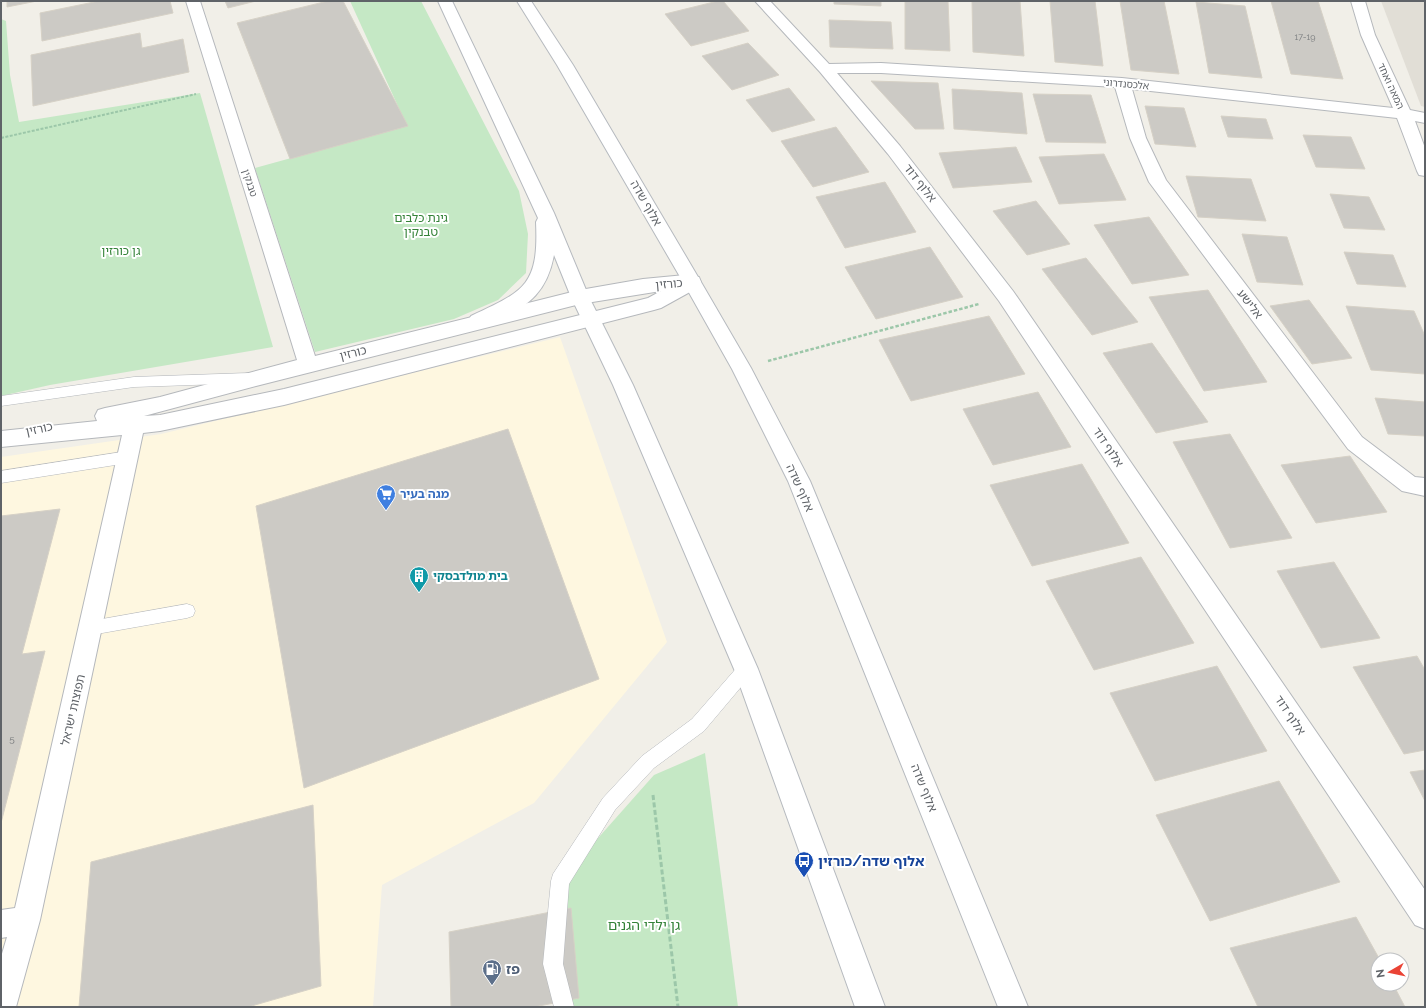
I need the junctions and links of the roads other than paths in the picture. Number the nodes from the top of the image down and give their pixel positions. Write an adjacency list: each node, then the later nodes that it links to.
1 (193, 1): 16 (street, טבנקין)
2 (445, 1): 11 (street)
3 (524, 1): 12 (street, אלוף שדה)
4 (762, 1): 6 (street, אלוף דוד)
5 (1358, 1): 8 (street, המאה ואחד)
6 (825, 69): 7 (street, אלכסנדרוני); 27 (street, אלוף דוד)
7 (1122, 83): 8 (street, אלכסנדרוני); 23 (street, אלישע)
8 (1404, 114): 9 (street, אלכסנדרוני); 10 (street, המאה ואחד)
9 (1425, 118)
10 (1425, 171)
11 (545, 213): 13 (street); 15 (street)
12 (692, 282): 13 (street, כורזין); 14 (street, כורזין); 32 (street, אלוף שדה)
13 (580, 297): 14 (street); 15 (street, כורזין)
14 (591, 320): 19 (street, כורזין); 26 (street)
15 (478, 321): 16 (street, כורזין)
16 (308, 365): 17 (street, כורזין)
17 (256, 378): 18 (lane); 19 (street, כורזין)
18 (1, 400)
19 (134, 419): 20 (street, כורזין); 21 (street, תפוצות ישראל)
20 (1, 438)
21 (128, 457): 22 (lane); 25 (street, תפוצות ישראל)
22 (1, 477)
23 (1425, 488)
24 (187, 611): 25 (lane)
25 (91, 628): 28 (street, תפוצות ישראל)
26 (746, 669): 30 (lane); 31 (street)
27 (1425, 915)
28 (13, 922): 29 (street, תפוצות ישראל)
29 (1, 1007)
30 (564, 1007)
31 (870, 1007)
32 (1013, 1007)

